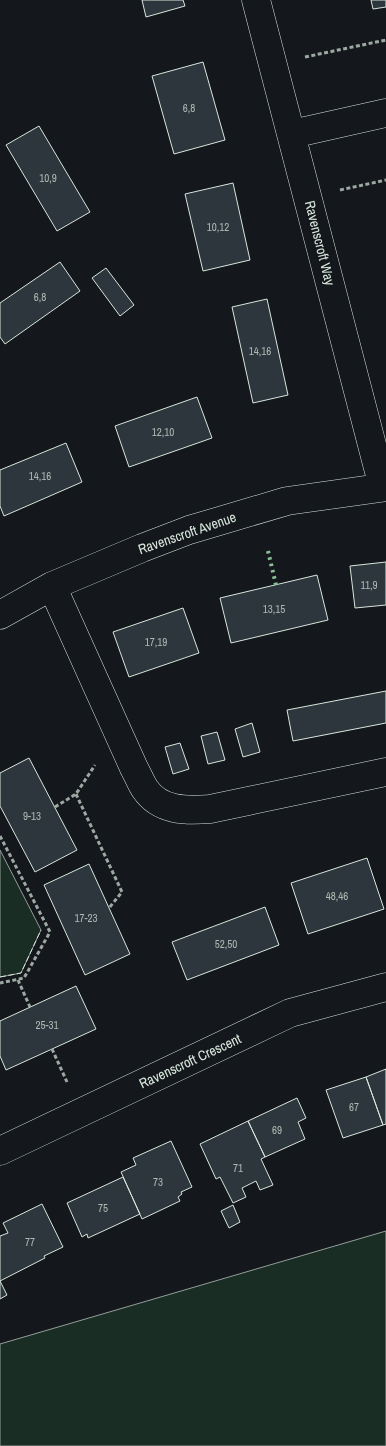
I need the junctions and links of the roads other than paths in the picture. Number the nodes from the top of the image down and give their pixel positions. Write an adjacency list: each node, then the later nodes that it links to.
1 (256, 0): 3 (street, Ravenscroft Way)
2 (386, 113): 3 (street)
3 (292, 134): 4 (street, Ravenscroft Way)
4 (384, 487): 5 (street, Ravenscroft Avenue)
5 (52, 586): 6 (street, Ravenscroft Avenue); 7 (street)
6 (0, 615)
7 (386, 772)
8 (386, 987): 9 (street, Ravenscroft Crescent)
9 (0, 1151)

